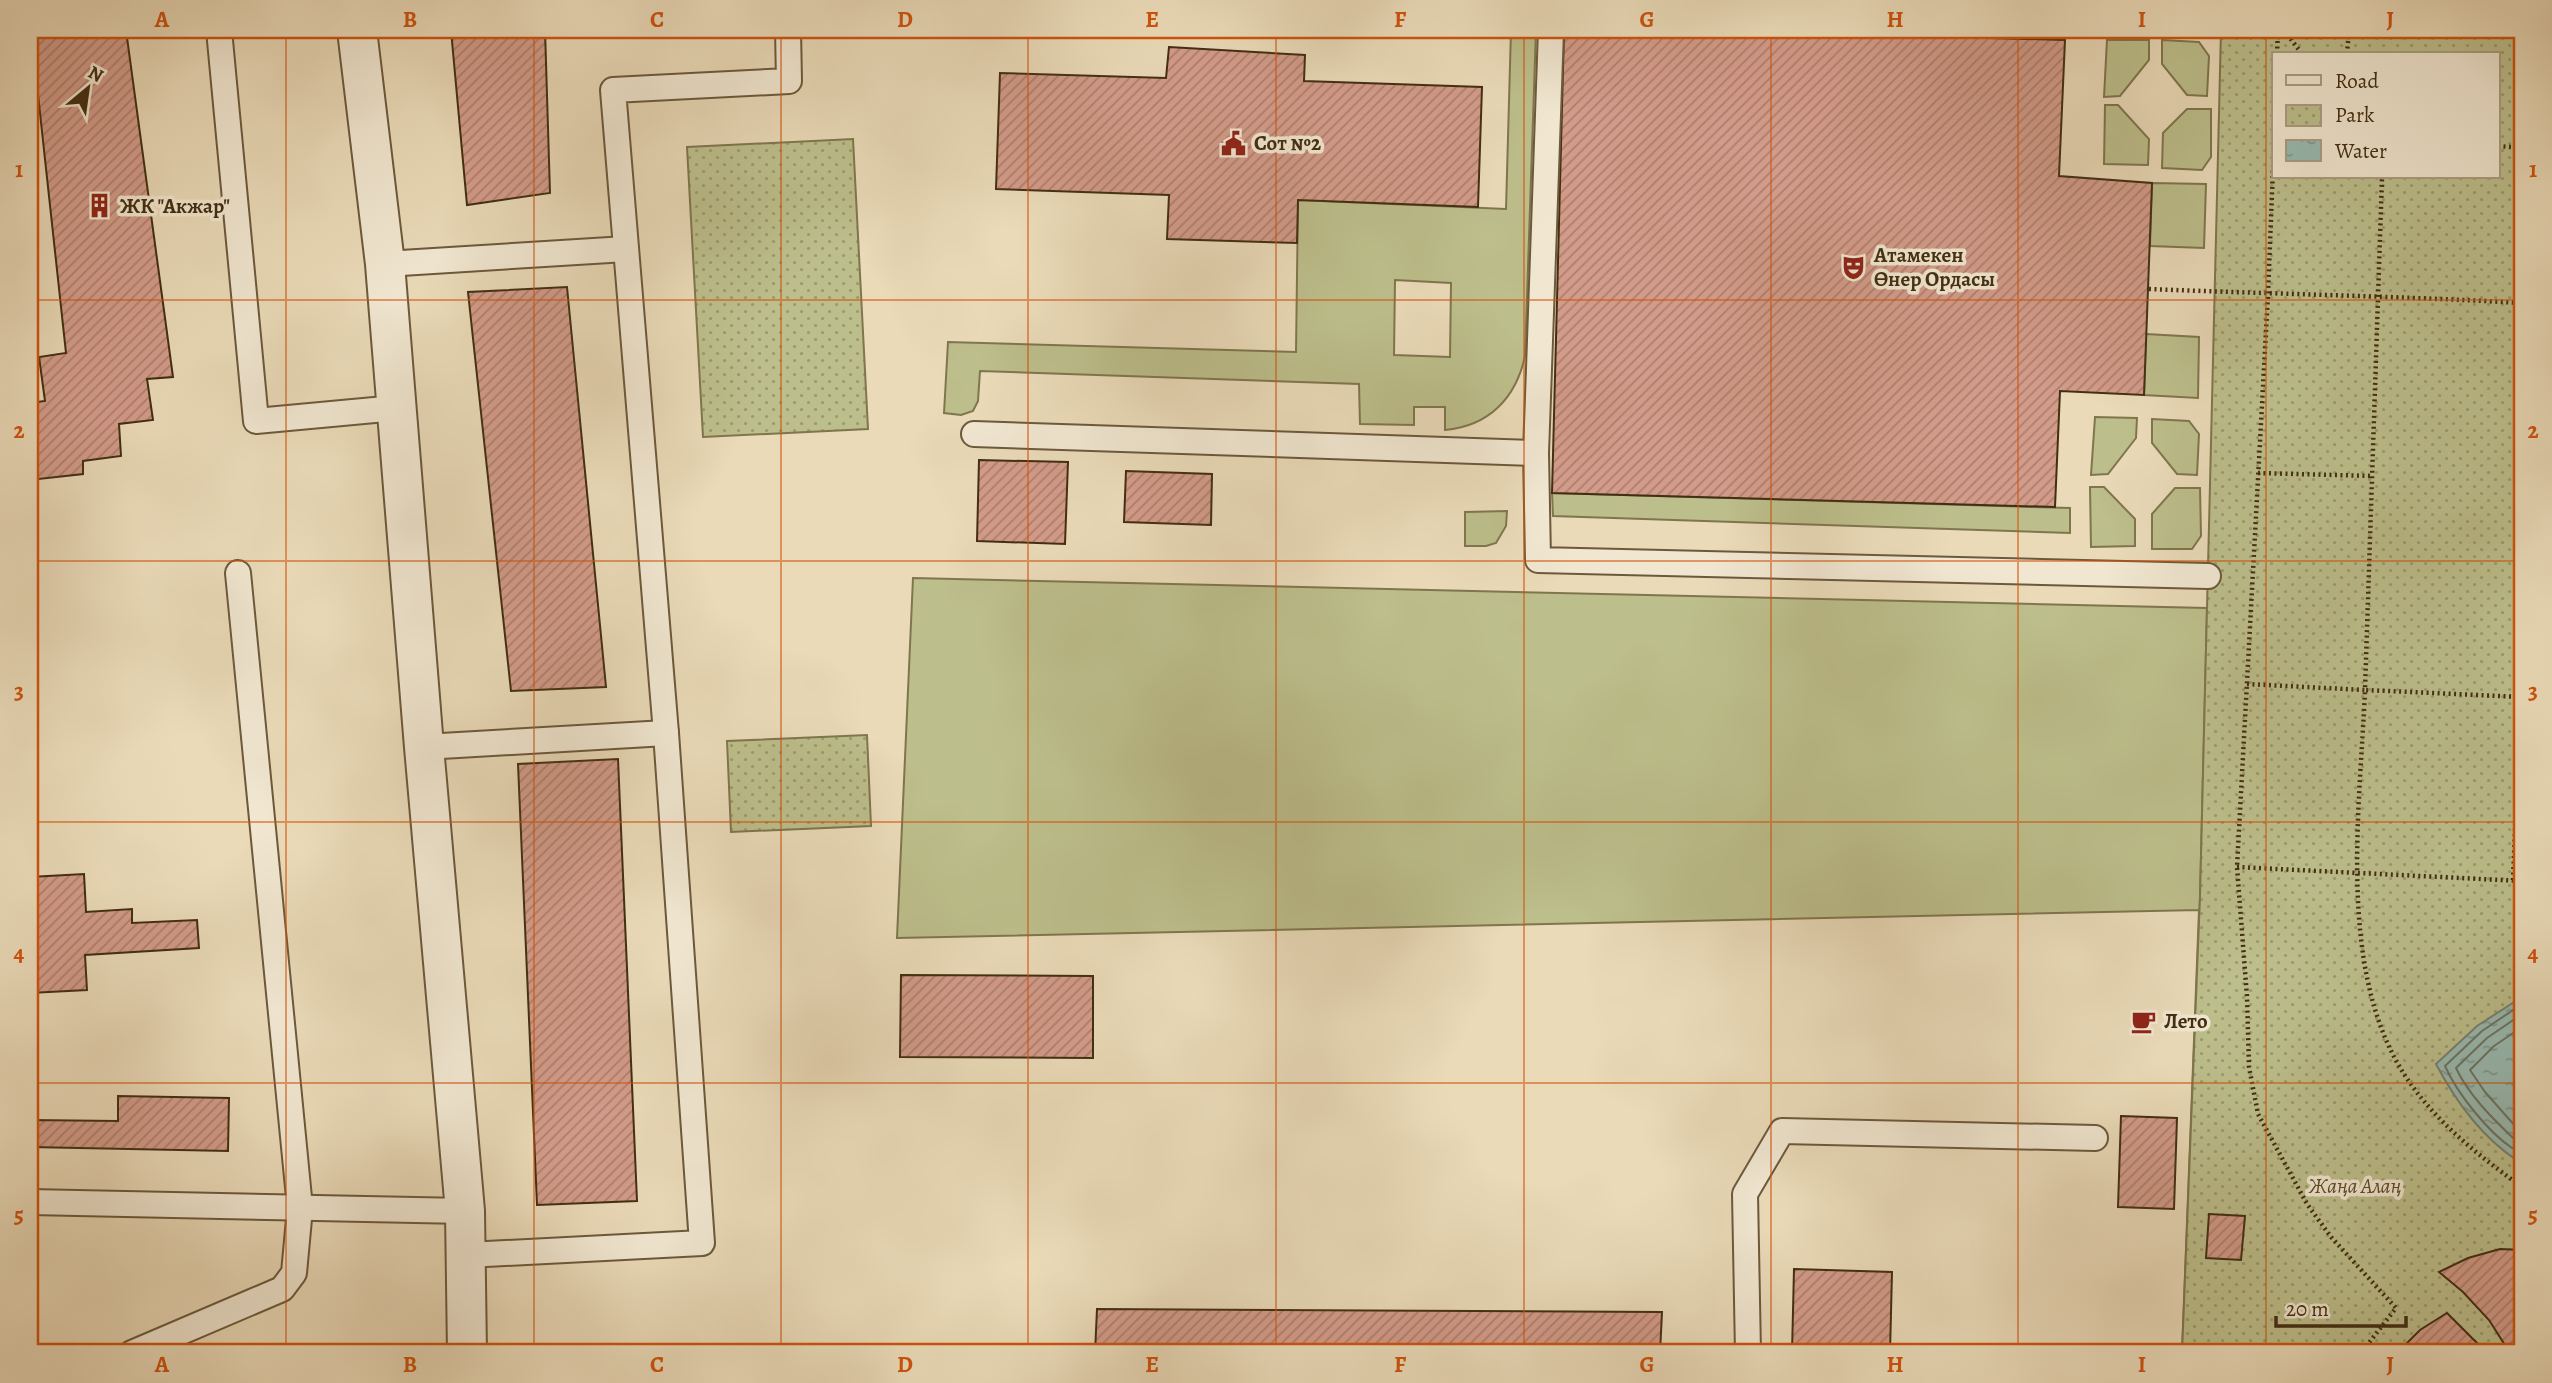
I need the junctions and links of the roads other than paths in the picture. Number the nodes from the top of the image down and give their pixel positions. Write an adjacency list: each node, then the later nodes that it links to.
1 (219, 30): 7 (lane)
2 (357, 30): 6 (street)
3 (788, 30): 5 (lane)
4 (1551, 30): 9 (lane)
5 (626, 248): 6 (lane); 12 (lane)
6 (385, 264): 7 (street)
7 (396, 408): 13 (street)
8 (974, 434): 9 (lane)
9 (1536, 453): 11 (lane)
10 (238, 573): 16 (lane)
11 (2208, 576)
12 (666, 733): 13 (lane); 18 (lane)
13 (424, 747): 17 (street)
14 (2095, 1138): 21 (lane)
15 (30, 1202): 16 (lane)
16 (300, 1208): 17 (lane); 19 (lane)
17 (465, 1211): 18 (street)
18 (467, 1255): 20 (street)
19 (132, 1353)
20 (467, 1353)
21 (1748, 1353)

